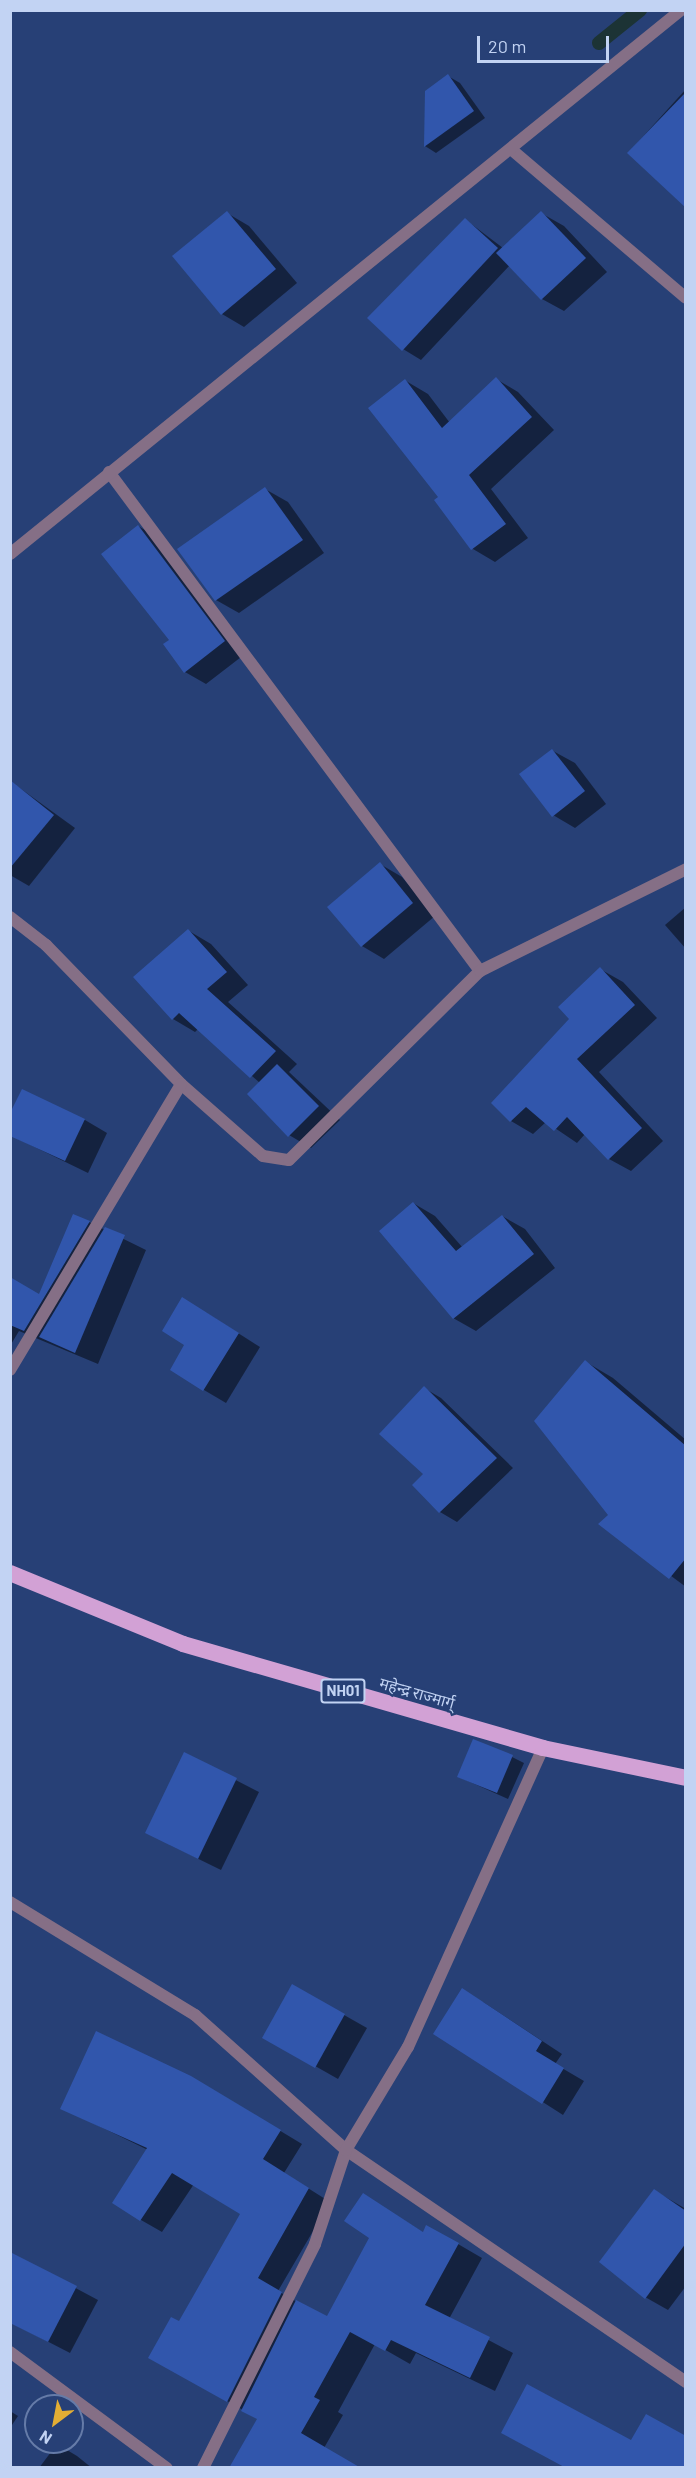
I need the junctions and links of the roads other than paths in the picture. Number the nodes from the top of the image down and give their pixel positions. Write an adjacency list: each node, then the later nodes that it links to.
1 (681, 10): 2 (street)
2 (512, 150): 3 (street); 4 (street)
3 (686, 298)
4 (109, 472): 5 (street); 8 (street)
5 (10, 554)
6 (686, 869): 8 (street)
7 (10, 917): 9 (street)
8 (480, 971): 9 (street)
9 (181, 1084): 10 (street)
10 (10, 1370)
11 (10, 1573): 12 (highway, महेन्द्र राज्मार्ग् / NH01)
12 (543, 1748): 13 (highway, महेन्द्र राज्मार्ग् / NH01); 15 (street)
13 (686, 1779)
14 (10, 1902): 15 (street)
15 (346, 2150): 17 (street); 19 (street)
16 (10, 2352): 18 (street)
17 (686, 2382)
18 (167, 2468)
19 (203, 2468)

